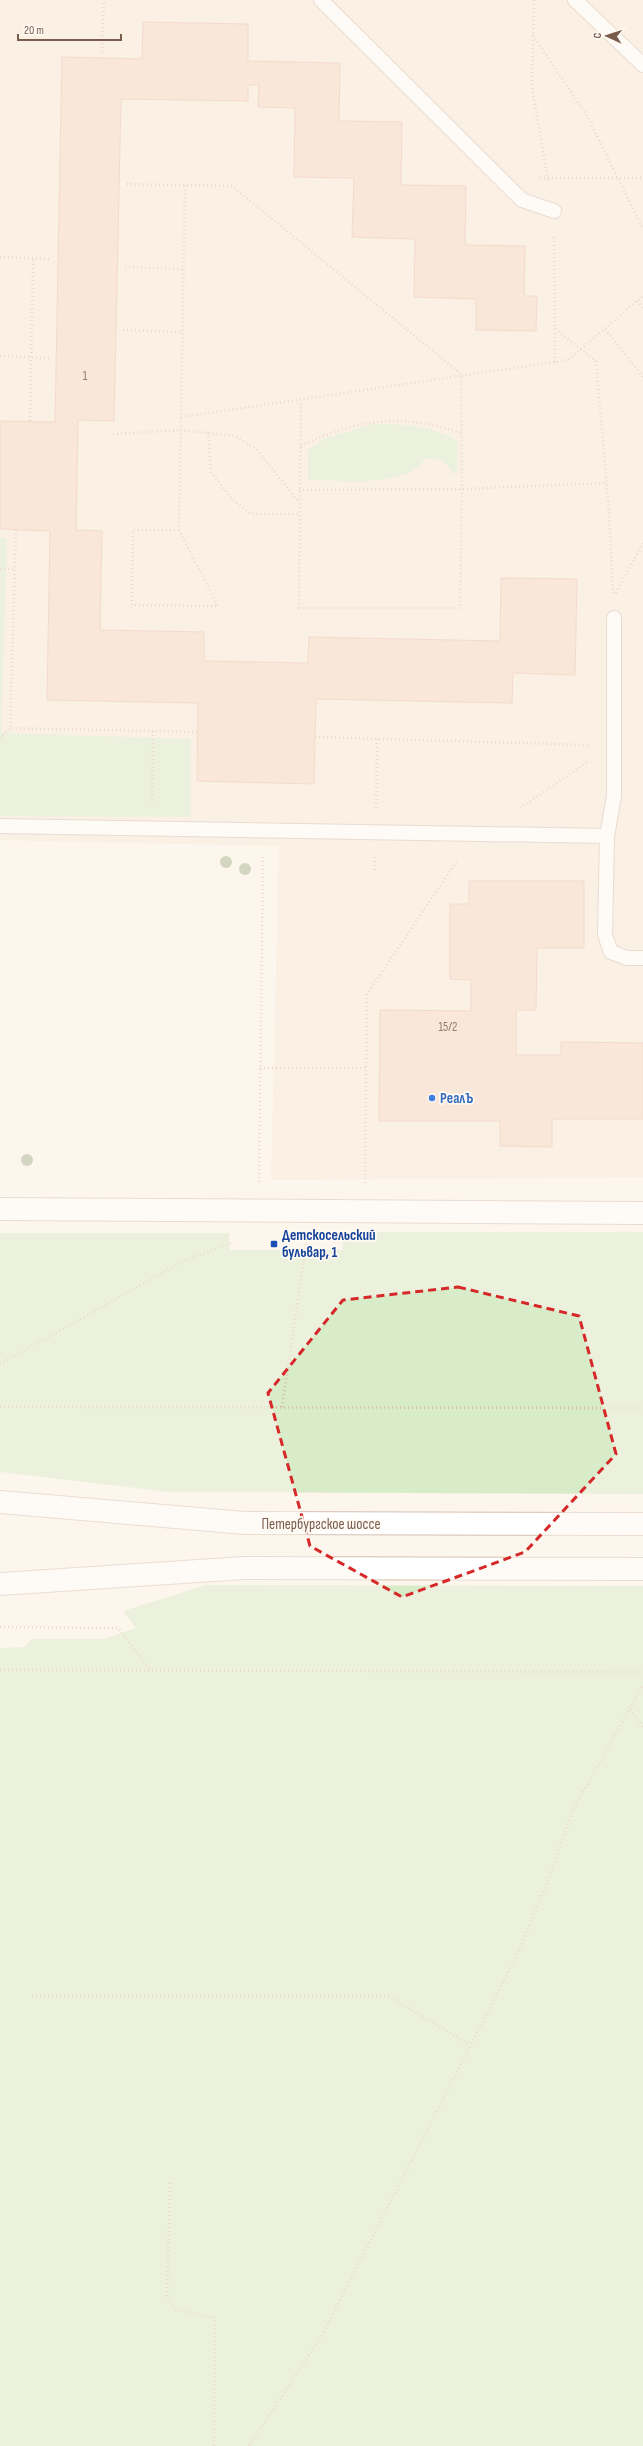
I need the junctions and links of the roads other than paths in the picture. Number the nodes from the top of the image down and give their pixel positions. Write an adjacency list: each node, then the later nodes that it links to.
1 (321, 0): 4 (lane)
2 (575, 0): 3 (lane)
3 (643, 65)
4 (554, 211)
5 (614, 618): 7 (lane)
6 (0, 826): 7 (lane)
7 (607, 836): 8 (lane)
8 (643, 958)
9 (0, 1209): 10 (main road)
10 (643, 1213)
11 (0, 1502): 12 (main road, Петербургское шоссе)
12 (643, 1524)
13 (643, 1568): 14 (main road)
14 (0, 1584)

